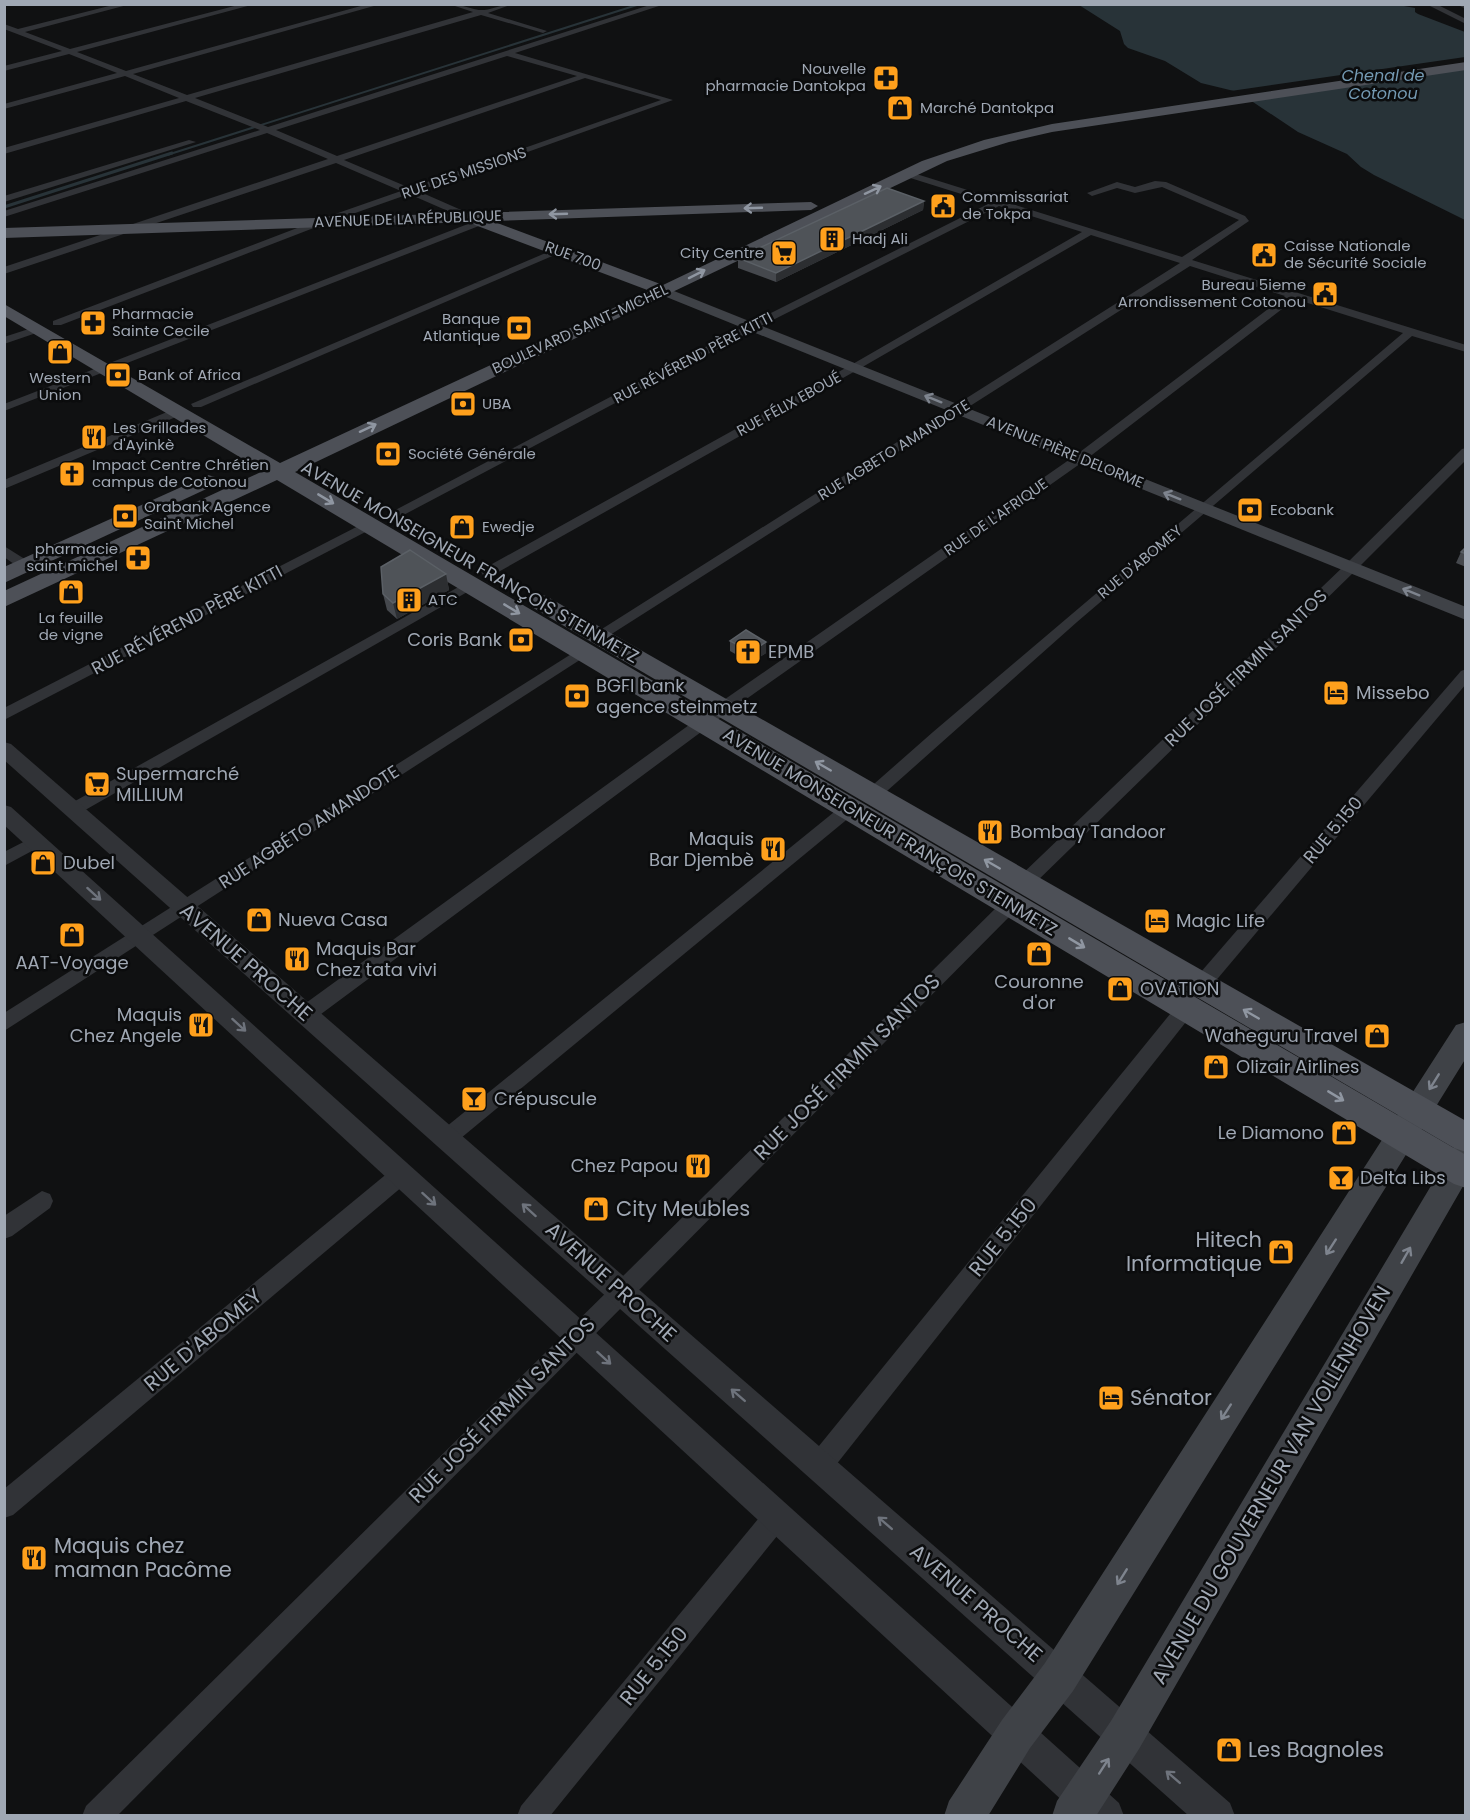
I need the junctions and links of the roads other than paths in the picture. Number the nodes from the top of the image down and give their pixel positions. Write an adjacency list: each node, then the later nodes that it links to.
1 (128, 4): 14 (street)
2 (252, 4): 18 (street)
3 (378, 4): 23 (street)
4 (452, 4): 10 (street)
5 (510, 4): 10 (street)
6 (662, 4): 19 (street)
7 (1429, 4): 11 (street)
8 (1460, 4): 9 (street)
9 (1466, 7)
10 (481, 13): 15 (street); 25 (street)
11 (1466, 22)
12 (4, 26): 14 (street)
13 (553, 28): 15 (street)
14 (18, 31): 16 (street); 18 (street)
15 (543, 31): 17 (street)
16 (4, 34)
17 (531, 35)
18 (70, 52): 22 (street); 23 (street)
19 (509, 54): 24 (street); 28 (street)
20 (1466, 61): 27 (main road)
21 (1466, 66): 27 (main road)
22 (4, 69)
23 (125, 74): 25 (street); 26 (street)
24 (585, 76): 32 (street); 34 (street, RUE DES MISSIONS)
25 (186, 98): 28 (street); 31 (street)
26 (4, 107)
27 (1167, 107): 33 (main road, BOULEVARD SAINT-MICHEL); 38 (main road)
28 (260, 126): 29 (street); 32 (street); 39 (street)
29 (240, 127)
30 (206, 138): 36 (street)
31 (4, 151)
32 (338, 160): 34 (street); 42 (street)
33 (907, 174): 37 (street); 54 (main road, BOULEVARD SAINT-MICHEL, one-way to 33)
34 (411, 191): 40 (street); 41 (street, RUE DES MISSIONS)
35 (1092, 193): 50 (street, RUE AGBETO AMANDOTE)
36 (4, 199)
37 (997, 203): 44 (street); 60 (street, RUE RÉVÉREND PÈRE KITTI)
38 (811, 206): 40 (main road, AVENUE DE LA RÉPUBLIQUE, one-way to 40); 49 (main road)
39 (4, 214)
40 (475, 220): 41 (main road, AVENUE DE LA RÉPUBLIQUE); 43 (main road, AVENUE DE LA RÉPUBLIQUE); 48 (main road, RUE 700); 64 (street)
41 (321, 222): 42 (main road, AVENUE DE LA RÉPUBLIQUE); 43 (street, RUE DES MISSIONS)
42 (136, 228): 45 (main road, AVENUE DE LA RÉPUBLIQUE); 46 (street)
43 (303, 228): 46 (main road, AVENUE DE LA RÉPUBLIQUE); 59 (street, RUE DES MISSIONS)
44 (1089, 232): 50 (street); 65 (street, RUE FÉLIX EBOUÉ)
45 (4, 233)
46 (116, 235): 47 (main road, AVENUE DE LA RÉPUBLIQUE); 51 (street)
47 (4, 239)
48 (558, 251): 53 (main road, RUE 700); 67 (street)
49 (705, 253)
50 (1185, 262): 57 (street); 68 (street, RUE AGBETO AMANDOTE)
51 (4, 271)
52 (663, 272): 53 (main road, BOULEVARD SAINT-MICHEL)
53 (642, 282): 54 (main road, RUE 700); 55 (main road, BOULEVARD SAINT-MICHEL)
54 (664, 291): 60 (main road, AVENUE PIÈRE DELORME); 71 (main road, BOULEVARD SAINT-MICHEL, one-way to 54)
55 (620, 292)
56 (4, 293): 59 (main road, AVENUE MONSEIGNEUR FRANÇOIS STEINMETZ)
57 (1293, 295): 61 (street); 70 (street, RUE DE L'AFRIQUE)
58 (4, 309): 59 (main road, AVENUE MONSEIGNEUR FRANÇOIS STEINMETZ)
59 (48, 326): 62 (street, RUE DES MISSIONS); 64 (main road, AVENUE MONSEIGNEUR FRANÇOIS STEINMETZ)
60 (753, 326): 65 (main road, AVENUE PIÈRE DELORME); 74 (street, RUE RÉVÉREND PÈRE KITTI)
61 (1410, 332): 63 (street); 73 (street, RUE D'ABOMEY)
62 (4, 341)
63 (1466, 349)
64 (114, 364): 66 (street); 67 (main road, AVENUE MONSEIGNEUR FRANÇOIS STEINMETZ)
65 (855, 368): 68 (main road, AVENUE PIÈRE DELORME, one-way to 65); 79 (street, RUE FÉLIX EBOUÉ)
66 (4, 408)
67 (188, 408): 71 (main road, AVENUE MONSEIGNEUR FRANÇOIS STEINMETZ); 72 (street)
68 (959, 410): 70 (main road, AVENUE PIÈRE DELORME); 82 (street, RUE AGBETO AMANDOTE)
69 (1466, 452): 77 (street, RUE JOSÉ FIRMIN SANTOS)
70 (1080, 458): 73 (main road, AVENUE PIÈRE DELORME, one-way to 70); 85 (street, RUE DE L'AFRIQUE)
71 (262, 463): 74 (main road, AVENUE MONSEIGNEUR FRANÇOIS STEINMETZ); 76 (main road, BOULEVARD SAINT-MICHEL); 80 (main road, BOULEVARD SAINT-MICHEL)
72 (4, 485)
73 (1205, 509): 77 (main road, AVENUE PIÈRE DELORME); 87 (street, RUE D'ABOMEY)
74 (380, 520): 79 (main road, AVENUE MONSEIGNEUR FRANÇOIS STEINMETZ); 84 (street, RUE RÉVÉREND PÈRE KITTI)
75 (4, 550): 76 (street)
76 (26, 566): 78 (main road, BOULEVARD SAINT-MICHEL)
77 (1350, 568): 81 (main road, AVENUE PIÈRE DELORME, one-way to 77); 93 (street, RUE JOSÉ FIRMIN SANTOS)
78 (4, 576)
79 (479, 578): 82 (main road, AVENUE MONSEIGNEUR FRANÇOIS STEINMETZ); 89 (street, RUE FÉLIX EBOUÉ)
80 (4, 600)
81 (1466, 614)
82 (592, 644): 85 (main road, AVENUE MONSEIGNEUR FRANÇOIS STEINMETZ); 94 (street, RUE AGBÉTO AMANDOTE)
83 (1466, 674): 96 (street, RUE 5.150)
84 (4, 715)
85 (713, 715): 87 (main road, AVENUE MONSEIGNEUR FRANÇOIS STEINMETZ, one-way to 85); 88 (main road, AVENUE MONSEIGNEUR FRANÇOIS STEINMETZ); 98 (street, RUE DE L'AFRIQUE)
86 (4, 749): 89 (street, AVENUE PROCHE)
87 (872, 795): 93 (main road, AVENUE MONSEIGNEUR FRANÇOIS STEINMETZ, one-way to 87)
88 (850, 808): 93 (main road, AVENUE MONSEIGNEUR FRANÇOIS STEINMETZ); 102 (street)
89 (74, 810): 94 (street, AVENUE PROCHE)
90 (4, 812): 91 (street)
91 (37, 842): 92 (street); 95 (street, one-way to 95)
92 (4, 860)
93 (1018, 893): 96 (main road, AVENUE MONSEIGNEUR FRANÇOIS STEINMETZ); 97 (main road, AVENUE MONSEIGNEUR FRANÇOIS STEINMETZ, one-way to 97); 107 (street, RUE JOSÉ FIRMIN SANTOS)
94 (184, 907): 95 (street, RUE AGBÉTO AMANDOTE); 98 (street, AVENUE PROCHE)
95 (140, 936): 99 (street, RUE AGBÉTO AMANDOTE); 104 (street, one-way to 104)
96 (1202, 985): 101 (main road, AVENUE MONSEIGNEUR FRANÇOIS STEINMETZ, one-way to 96)
97 (1186, 1008): 101 (main road, AVENUE MONSEIGNEUR FRANÇOIS STEINMETZ, one-way to 101); 109 (street, RUE 5.150)
98 (306, 1014): 102 (street, AVENUE PROCHE)
99 (4, 1023)
100 (1466, 1033): 101 (main road, one-way to 101)
101 (1410, 1123): 103 (main road, AVENUE MONSEIGNEUR FRANÇOIS STEINMETZ); 112 (main road, one-way to 112)
102 (448, 1137): 107 (street, AVENUE PROCHE, one-way to 102)
103 (1463, 1158): 114 (main road, AVENUE DU GOUVERNEUR VAN VOLLENHOVEN, one-way to 103)
104 (402, 1174): 108 (street, one-way to 108); 110 (street, RUE D'ABOMEY)
105 (42, 1201): 106 (street)
106 (4, 1229)
107 (621, 1292): 108 (street, RUE JOSÉ FIRMIN SANTOS); 109 (street, AVENUE PROCHE, one-way to 107)
108 (578, 1335): 111 (street, one-way to 111); 116 (street, RUE JOSÉ FIRMIN SANTOS)
109 (819, 1466): 112 (street, AVENUE PROCHE, one-way to 109)
110 (4, 1506)
111 (777, 1516): 113 (street); 117 (street, RUE 5.150)
112 (1059, 1677): 113 (main road); 114 (street, AVENUE PROCHE)
113 (1016, 1734): 115 (street); 118 (main road)
114 (1125, 1735): 115 (main road, AVENUE DU GOUVERNEUR VAN VOLLENHOVEN, one-way to 114); 119 (street, AVENUE PROCHE, one-way to 114)
115 (1087, 1809)
116 (96, 1815)
117 (531, 1815)
118 (964, 1815)
119 (1217, 1815)

